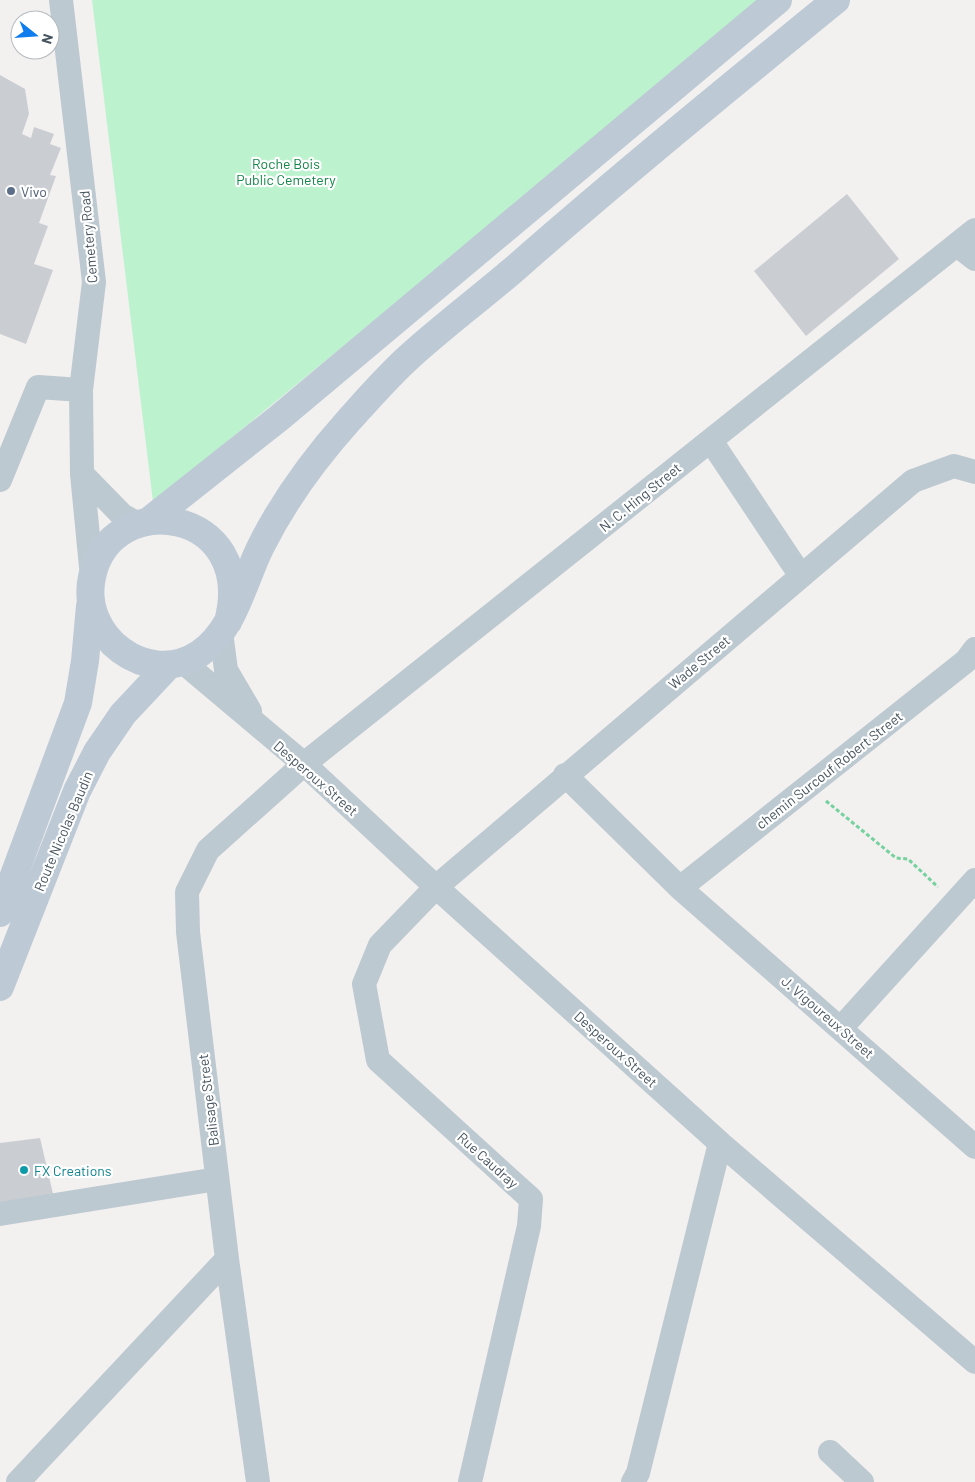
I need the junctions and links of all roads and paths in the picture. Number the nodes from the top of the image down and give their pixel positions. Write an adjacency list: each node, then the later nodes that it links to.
1 (62, 0): 6 (street, Cemetery Road)
2 (778, 0): 11 (main road)
3 (836, 0): 14 (main road)
4 (975, 230): 5 (street, N. C. Hing Street)
5 (966, 252): 7 (street, N. C. Hing Street)
6 (81, 390): 9 (street, Cemetery Road); 10 (street)
7 (711, 440): 12 (street); 18 (street, N. C. Hing Street)
8 (975, 472): 12 (street, Wade Street)
9 (82, 474): 11 (street); 13 (street, Cemetery Road)
10 (0, 480)
11 (144, 522): 13 (main road); 14 (main road)
12 (801, 576): 19 (street, Wade Street)
13 (91, 589): 16 (main road); 25 (main road, Route Nicolas Baudin)
14 (225, 627): 16 (main road); 17 (street)
15 (972, 660): 20 (street, chemin Surcouf Robert Street)
16 (176, 664): 17 (street, Desperoux Street); 26 (main road, Route Nicolas Baudin)
17 (263, 732): 18 (street, Desperoux Street)
18 (304, 764): 22 (street, Desperoux Street); 30 (street, Balisage Street)
19 (565, 775): 22 (street, Wade Street); 23 (street, J. Vigoureux Street)
20 (808, 787): 23 (street, chemin Surcouf Robert Street); 24 (path)
21 (975, 880): 24 (street)
22 (436, 887): 28 (street, Desperoux Street); 37 (street, Rue Caudray)
23 (680, 888): 27 (street, J. Vigoureux Street)
24 (955, 903): 27 (street)
25 (0, 912)
26 (0, 987)
27 (841, 1028): 29 (street, J. Vigoureux Street)
28 (720, 1143): 33 (street, Desperoux Street); 38 (street)
29 (974, 1143)
30 (218, 1180): 31 (street); 32 (street, Balisage Street)
31 (0, 1214)
32 (227, 1259): 35 (street); 36 (street, Balisage Street)
33 (974, 1360)
34 (830, 1452): 39 (street)
35 (18, 1482)
36 (258, 1482)
37 (470, 1482)
38 (633, 1482)
39 (862, 1482)

